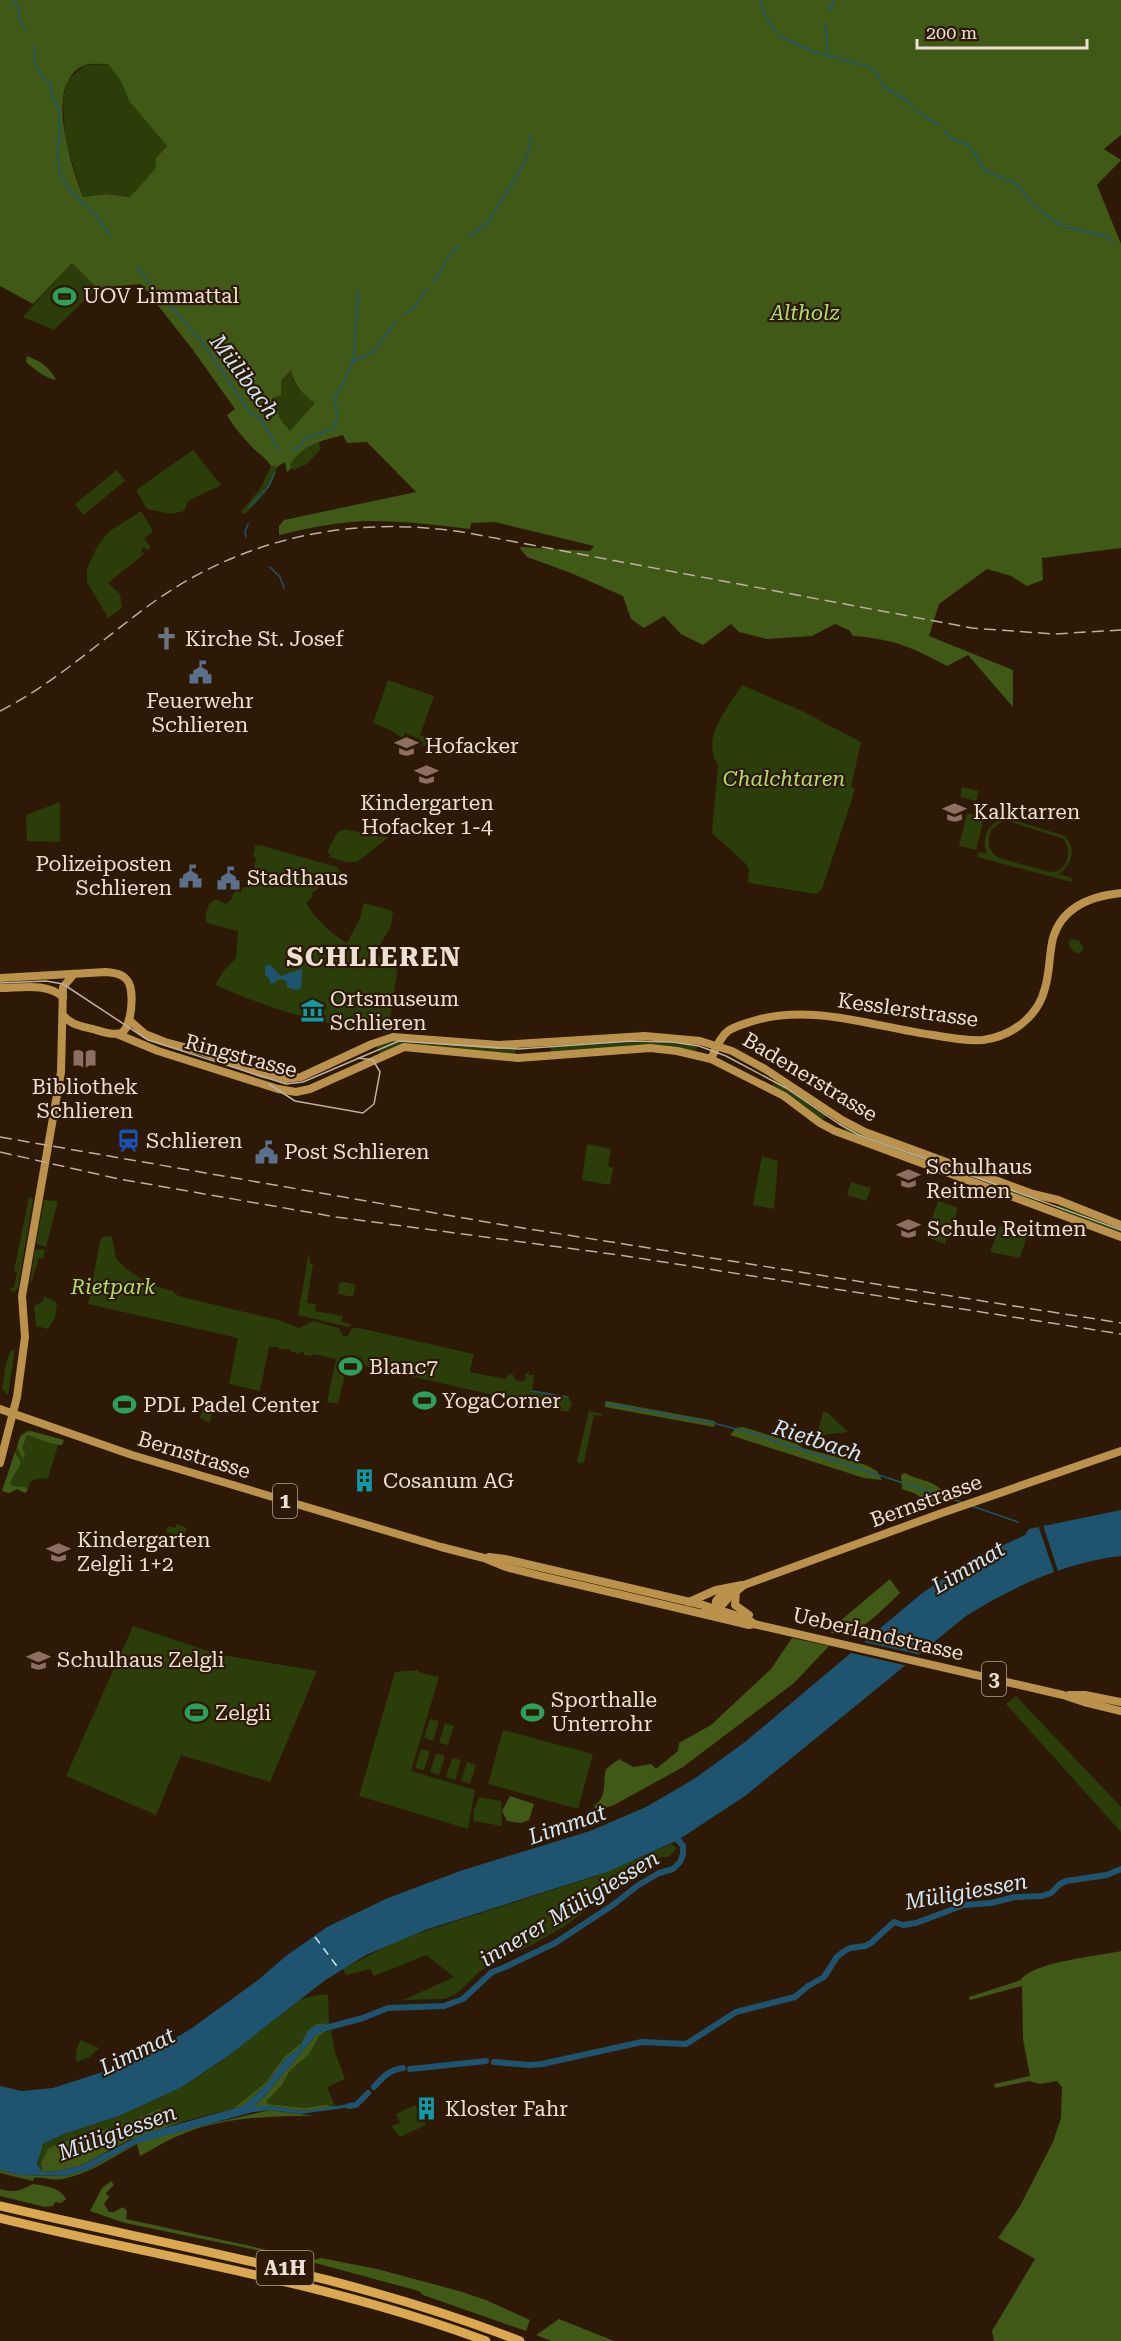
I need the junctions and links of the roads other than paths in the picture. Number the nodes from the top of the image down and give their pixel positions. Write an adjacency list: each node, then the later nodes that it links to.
1 (1121, 893): 11 (main road, Kesslerstrasse)
2 (74, 974): 3 (main road); 5 (main road); 7 (main road)
3 (0, 978)
4 (0, 988): 5 (main road)
5 (63, 997): 6 (main road)
6 (63, 1015): 8 (main road); 13 (main road)
7 (129, 1020): 9 (main road); 12 (main road, Ringstrasse)
8 (74, 1024): 9 (main road, Ringstrasse); 13 (main road)
9 (117, 1034): 14 (main road, Ringstrasse)
10 (535, 1042): 11 (main road, Badenerstrasse); 12 (main road, Badenerstrasse); 15 (main road)
11 (717, 1045): 16 (main road); 17 (main road, Badenerstrasse)
12 (361, 1050)
13 (62, 1052): 24 (main road)
14 (387, 1053): 15 (main road, Badenerstrasse)
15 (532, 1057): 16 (main road, Badenerstrasse)
16 (711, 1059): 18 (main road, Badenerstrasse)
17 (842, 1120): 18 (main road); 19 (main road, Badenerstrasse)
18 (835, 1131): 20 (main road, Badenerstrasse)
19 (1046, 1196): 20 (main road); 21 (main road, Badenerstrasse)
20 (1042, 1208): 22 (main road, Badenerstrasse)
21 (1121, 1225)
22 (1121, 1237)
23 (0, 1409): 24 (main road, Bernstrasse / 1)
24 (13, 1414): 26 (main road); 27 (main road, Bernstrasse / 1)
25 (1121, 1451): 28 (main road, Bernstrasse / 1)
26 (0, 1463)
27 (484, 1558): 31 (main road, Bernstrasse / 1); 33 (main road, Bernstrasse / 1)
28 (744, 1586): 29 (main road, Bernstrasse); 30 (main road, Bernstrasse / 1)
29 (726, 1588): 31 (main road, Bernstrasse); 32 (main road)
30 (736, 1591): 32 (main road, Bernstrasse / 1); 35 (main road)
31 (687, 1602): 32 (main road, Bernstrasse / 1)
32 (716, 1609): 33 (main road, Bernstrasse / 1); 34 (main road); 35 (main road, Ueberlandstrasse / 3)
33 (701, 1613): 34 (main road, Bernstrasse / 3)
34 (720, 1618): 35 (main road, Ueberlandstrasse / 3)
35 (754, 1624): 36 (main road, Ueberlandstrasse / 3)
36 (1064, 1695): 37 (main road, Ueberlandstrasse / 3); 38 (main road, Ueberlandstrasse / 3)
37 (1121, 1702)
38 (1121, 1711)
39 (0, 2206): 42 (highway, A1H)
40 (0, 2218): 41 (highway, A1H)
41 (486, 2341)
42 (520, 2341)

